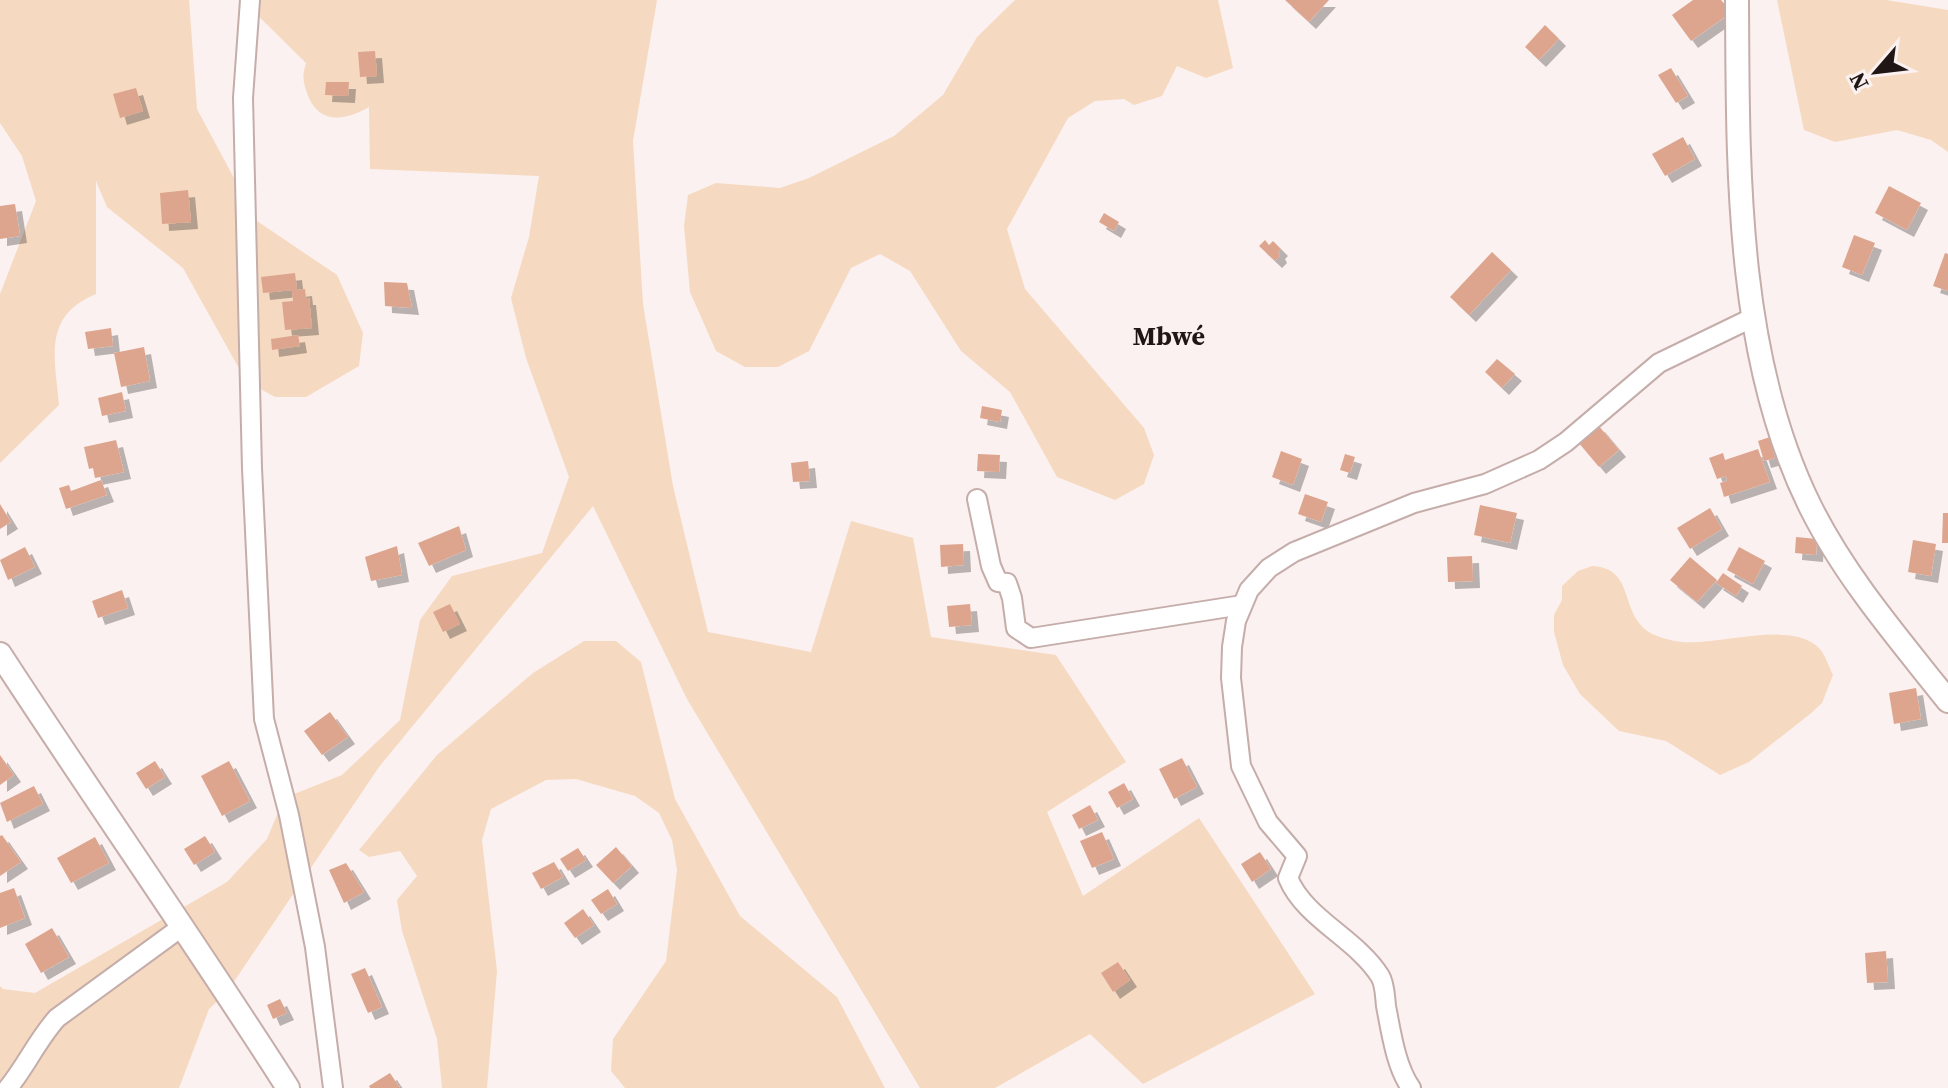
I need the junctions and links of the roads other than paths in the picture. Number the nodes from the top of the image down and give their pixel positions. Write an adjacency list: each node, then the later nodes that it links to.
1 (250, 0): 11 (street)
2 (1737, 0): 3 (street)
3 (1754, 317): 5 (street); 7 (street)
4 (977, 499): 5 (street)
5 (1242, 605): 12 (street)
6 (0, 654): 8 (street)
7 (1948, 701)
8 (183, 926): 9 (street); 10 (street)
9 (8, 1088)
10 (288, 1088)
11 (333, 1088)
12 (1411, 1088)

